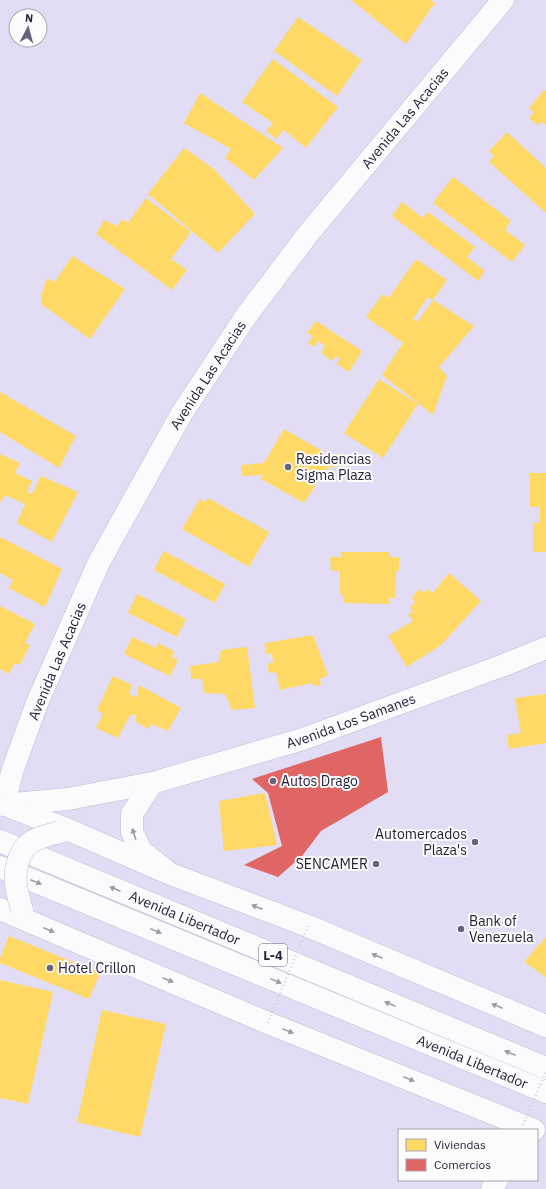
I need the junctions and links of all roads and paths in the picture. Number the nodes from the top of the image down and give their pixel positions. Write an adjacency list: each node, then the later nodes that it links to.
1 (503, 0): 4 (main road, Avenida Las Acacias)
2 (546, 648): 3 (main road, Avenida Los Samanes)
3 (152, 783): 4 (main road, Avenida Los Samanes); 8 (main road, one-way to 3)
4 (1, 808): 5 (main road)
5 (64, 831): 8 (main road); 10 (main road, bridge)
6 (0, 841): 14 (main road, Avenida Libertador / L-4, one-way to 6)
7 (0, 867): 16 (main road, Avenida Libertador / L-4, one-way to 16)
8 (168, 873): 11 (main road, one-way to 8)
9 (0, 909): 10 (main road)
10 (24, 915): 12 (main road, one-way to 12)
11 (308, 926): 12 (path, bridge); 13 (main road, one-way to 11)
12 (268, 1022): 17 (main road, one-way to 17)
13 (546, 1026)
14 (546, 1068)
15 (546, 1072): 17 (path, bridge)
16 (546, 1092)
17 (531, 1129)

